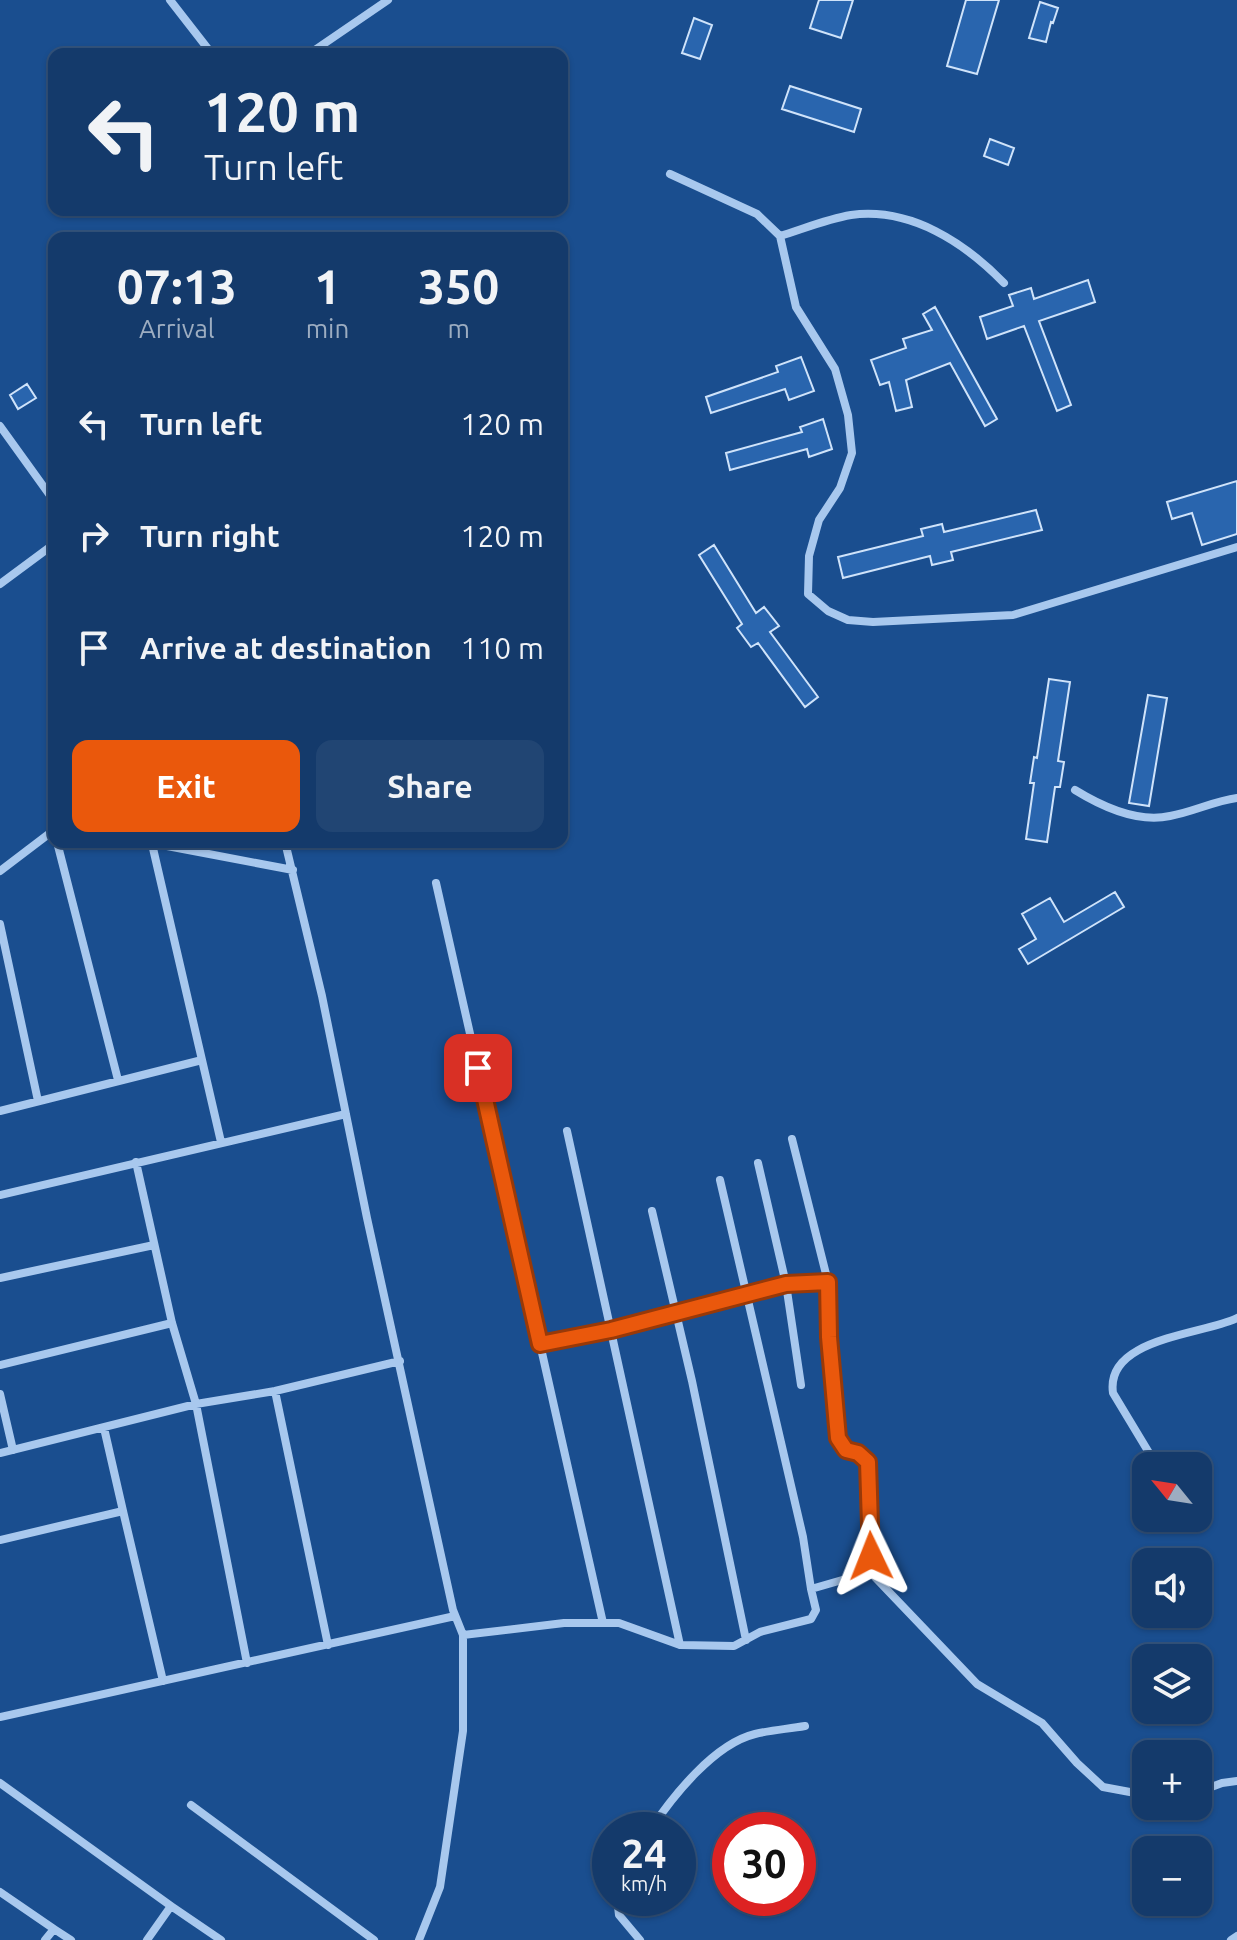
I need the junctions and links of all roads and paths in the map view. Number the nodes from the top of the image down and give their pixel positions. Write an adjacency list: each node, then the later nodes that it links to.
1 (170, 0): 3 (street)
2 (388, 0): 4 (street)
3 (207, 48)
4 (318, 48)
5 (670, 174): 6 (street)
6 (780, 236): 7 (street); 10 (street)
7 (1004, 283)
8 (0, 426): 9 (street)
9 (48, 493)
10 (1237, 547)
11 (48, 548): 12 (street)
12 (0, 584)
13 (1075, 790): 14 (street)
14 (1237, 798)
15 (48, 835): 21 (street)
16 (59, 848): 25 (street)
17 (150, 848): 24 (street)
18 (176, 848): 20 (street)
19 (287, 848): 20 (street)
20 (293, 870): 28 (street)
21 (0, 871)
22 (436, 883): 46 (street)
23 (0, 924): 26 (street)
24 (202, 1060): 25 (street); 31 (street)
25 (118, 1080): 26 (street)
26 (38, 1101): 27 (street)
27 (0, 1111)
28 (346, 1114): 31 (street); 47 (street)
29 (567, 1131): 45 (street)
30 (792, 1139): 39 (street)
31 (221, 1142): 32 (street)
32 (136, 1162): 35 (street); 37 (street)
33 (758, 1163): 40 (street)
34 (720, 1180): 41 (street)
35 (0, 1195)
36 (652, 1211): 42 (street)
37 (154, 1245): 38 (street); 44 (street)
38 (0, 1278)
39 (828, 1282): 40 (street); 59 (street)
40 (786, 1284): 41 (street); 49 (street)
41 (745, 1295): 42 (street); 60 (street)
42 (674, 1313): 45 (street); 64 (street)
43 (1237, 1318): 55 (street)
44 (172, 1323): 48 (street); 52 (street)
45 (611, 1330): 46 (street); 66 (street)
46 (540, 1344): 62 (street)
47 (400, 1361): 50 (street); 61 (street)
48 (0, 1365)
49 (801, 1385)
50 (275, 1391): 52 (street); 65 (street)
51 (0, 1394): 54 (street)
52 (196, 1404): 53 (street); 67 (street)
53 (104, 1428): 54 (street); 57 (street)
54 (13, 1450): 56 (street)
55 (1149, 1452)
56 (0, 1453)
57 (123, 1511): 58 (street); 68 (street)
58 (0, 1540)
59 (870, 1572): 60 (street); 74 (street)
60 (811, 1589): 64 (street)
61 (455, 1616): 63 (street); 65 (street)
62 (603, 1623): 63 (street); 66 (street)
63 (463, 1635): 87 (street)
64 (746, 1640): 66 (street)
65 (328, 1645): 67 (street)
66 (680, 1645)
67 (247, 1663): 68 (street)
68 (163, 1681): 69 (street)
69 (0, 1717)
70 (805, 1726): 76 (street)
71 (1237, 1781): 73 (street)
72 (0, 1783): 78 (street)
73 (1212, 1787)
74 (1132, 1792)
75 (191, 1805): 86 (street)
76 (665, 1812)
77 (0, 1892): 80 (street)
78 (171, 1906): 84 (street); 85 (street)
79 (620, 1916): 88 (street)
80 (54, 1929): 82 (street); 83 (street)
81 (1237, 1936): 89 (street)
82 (45, 1940)
83 (71, 1940)
84 (147, 1940)
85 (221, 1940)
86 (374, 1940)
87 (419, 1940)
88 (640, 1940)
89 (1231, 1940)

